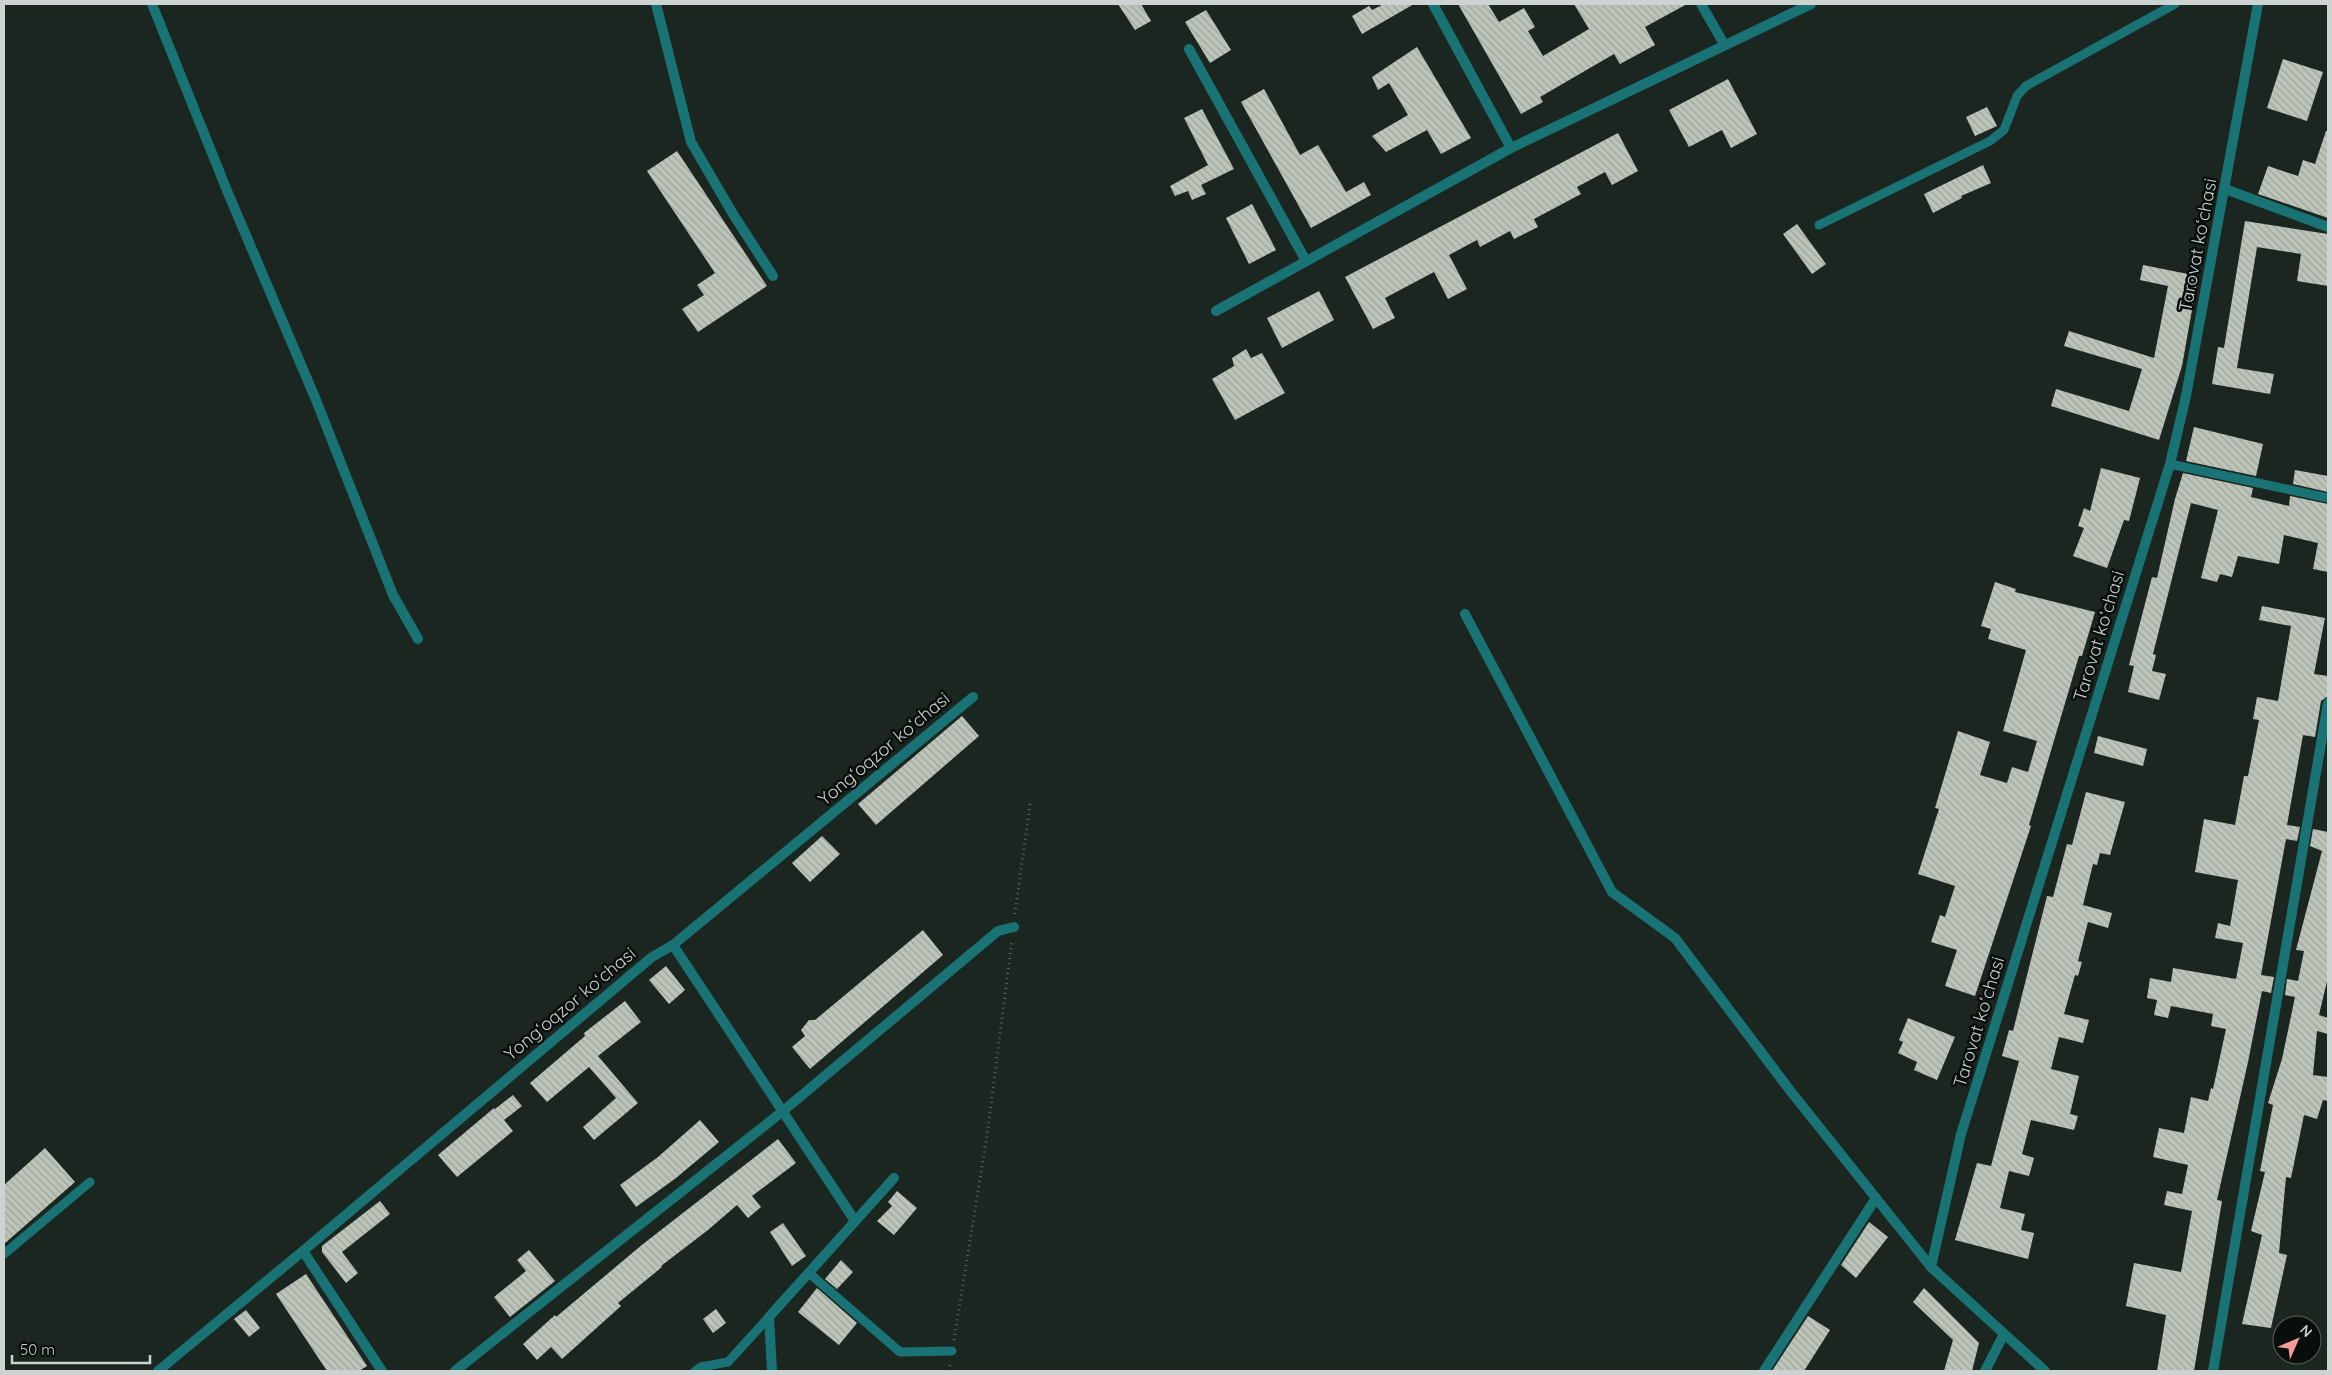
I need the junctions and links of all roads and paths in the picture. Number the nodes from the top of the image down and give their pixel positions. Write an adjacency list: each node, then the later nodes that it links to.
1 (152, 4): 20 (street)
2 (656, 4): 15 (street)
3 (1433, 4): 10 (street)
4 (1701, 4): 8 (street)
5 (1811, 4): 8 (street)
6 (2175, 4): 12 (lane)
7 (2258, 4): 11 (street, Tarovat koʻchasi)
8 (1724, 44): 10 (street)
9 (1189, 49): 14 (street)
10 (1511, 148): 14 (street)
11 (2225, 189): 13 (street); 17 (street, Tarovat koʻchasi)
12 (1819, 225)
13 (2328, 227)
14 (1306, 261): 16 (street)
15 (773, 276)
16 (1216, 311)
17 (2170, 464): 18 (lane); 33 (street, Tarovat koʻchasi)
18 (2328, 498)
19 (1465, 614): 29 (street)
20 (418, 639)
21 (973, 697): 25 (street, Yongʻoqzor koʻchasi)
22 (2328, 703): 47 (street)
23 (1030, 804): 24 (path)
24 (1014, 927): 26 (street); 37 (path)
25 (673, 945): 26 (street); 31 (street, Yongʻoqzor koʻchasi)
26 (783, 1111): 30 (street); 40 (street)
27 (894, 1178): 30 (street)
28 (90, 1182): 32 (lane)
29 (1876, 1198): 33 (street); 44 (street)
30 (855, 1221): 34 (street)
31 (304, 1251): 38 (street, Yongʻoqzor koʻchasi); 39 (street)
32 (4, 1254)
33 (1931, 1267): 36 (street)
34 (809, 1272): 35 (street); 37 (lane)
35 (769, 1317): 41 (lane); 42 (street)
36 (2004, 1334): 45 (street); 46 (street)
37 (952, 1351): 43 (path)
38 (164, 1369)
39 (382, 1371)
40 (455, 1371)
41 (695, 1371)
42 (772, 1371)
43 (949, 1371)
44 (1764, 1371)
45 (1985, 1371)
46 (2045, 1371)
47 (2213, 1371)

